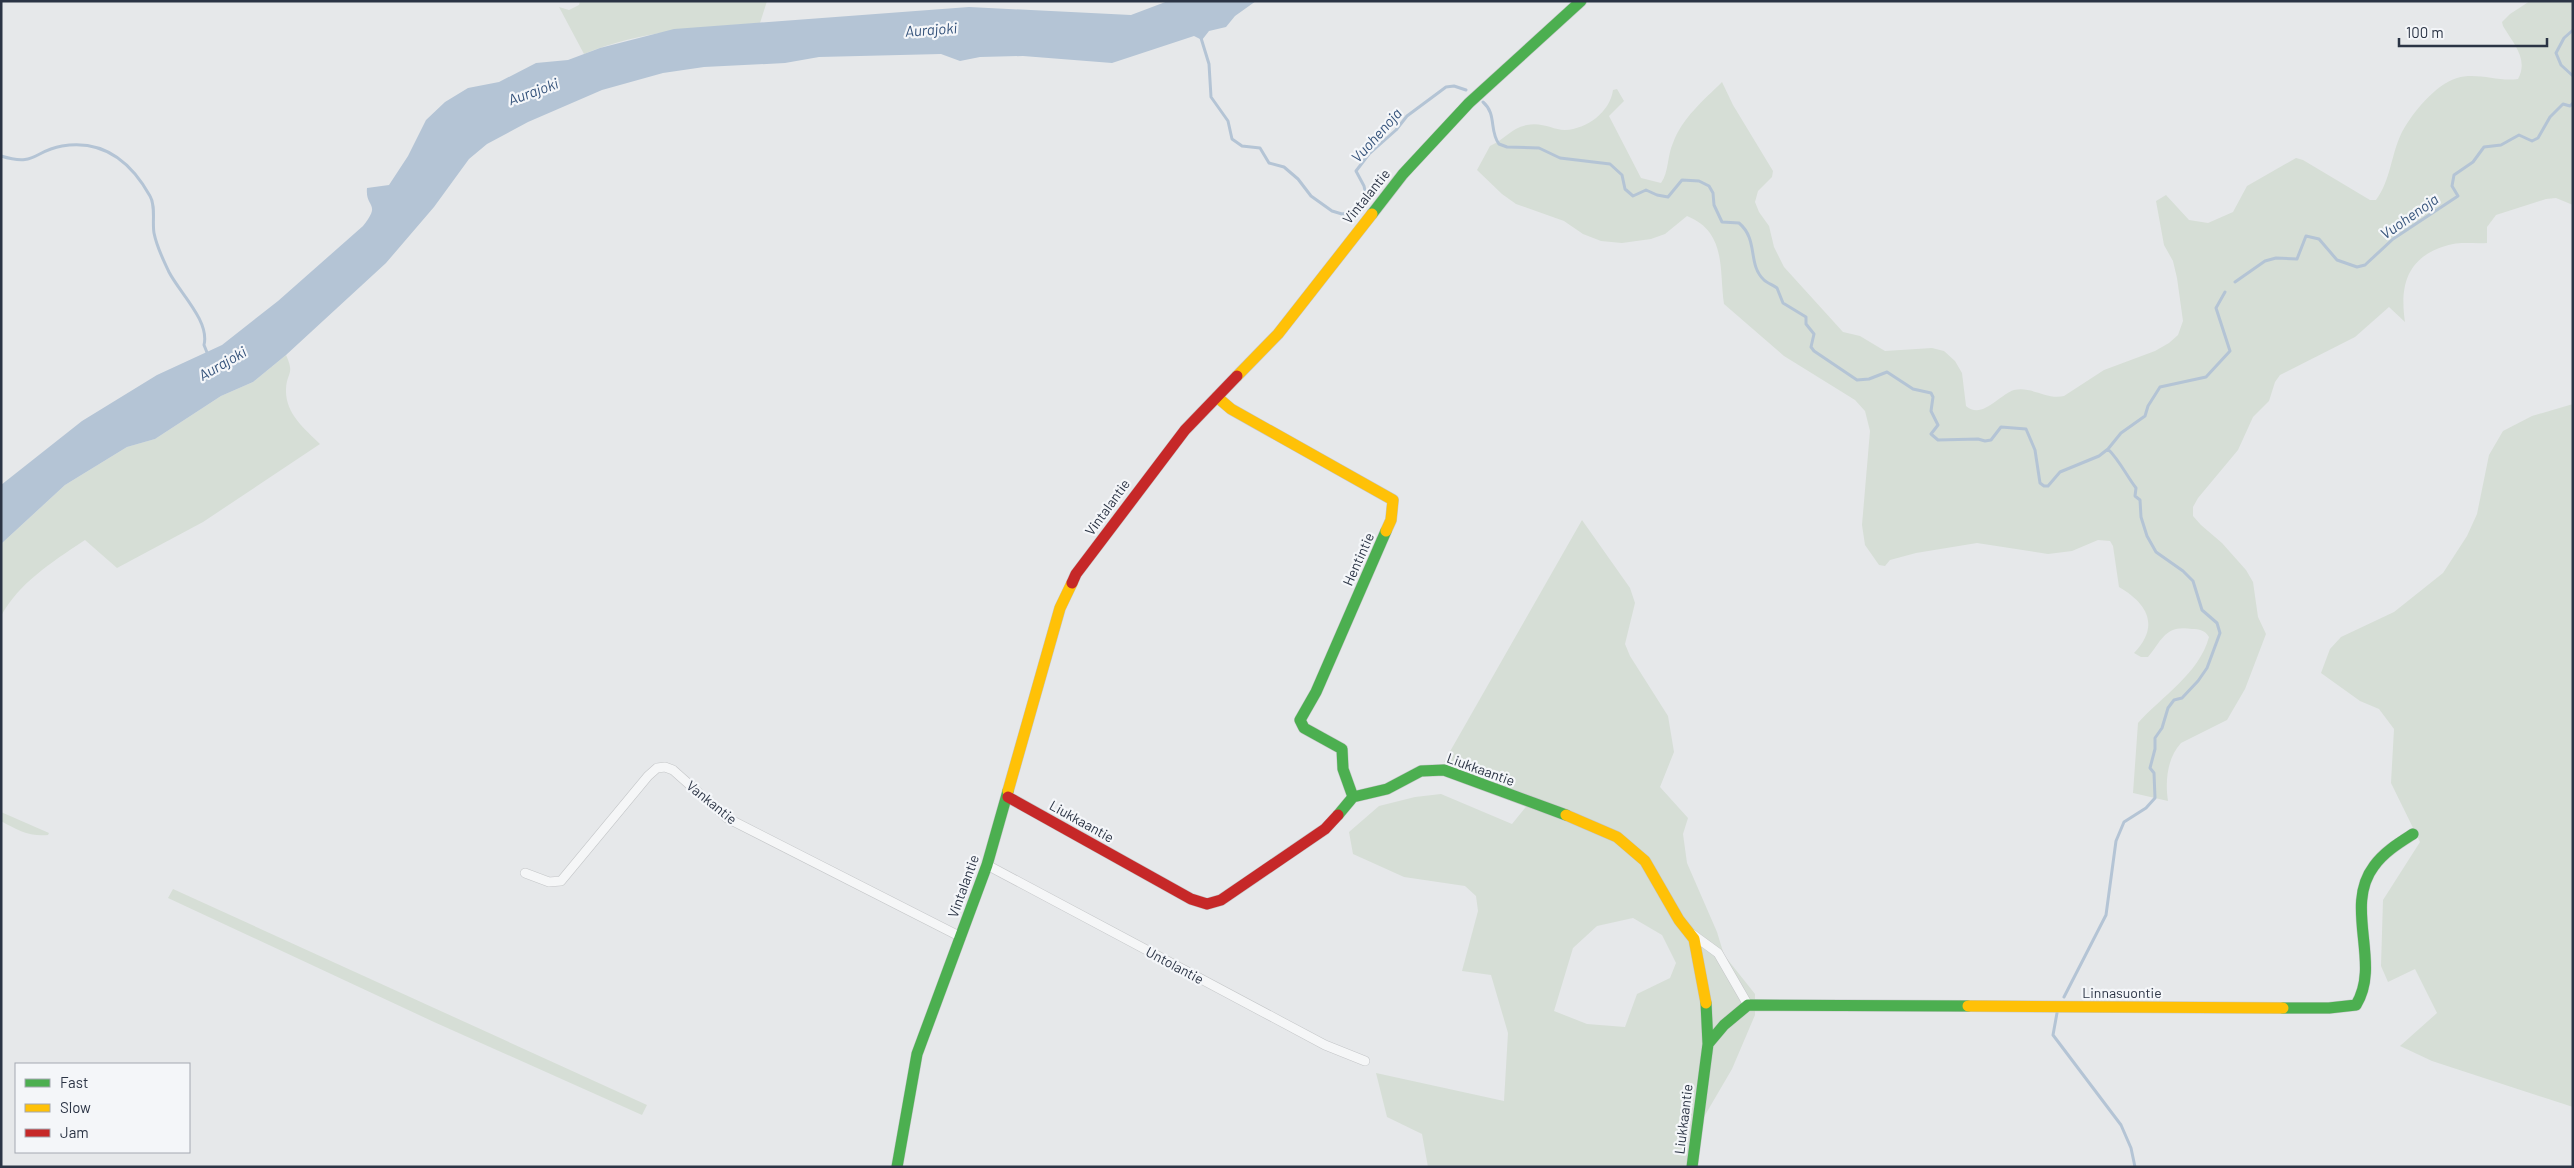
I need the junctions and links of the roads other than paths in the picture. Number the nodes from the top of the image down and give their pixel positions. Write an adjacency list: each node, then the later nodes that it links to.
1 (1581, 1): 2 (street, Vintalantie)
2 (1217, 397): 3 (street, Vintalantie); 4 (street, Hentintie)
3 (1008, 797): 4 (street, Liukkaantie); 6 (street, Vintalantie)
4 (1353, 797): 8 (street, Liukkaantie)
5 (2413, 834): 10 (street, Linnasuontie)
6 (987, 865): 9 (street, Vintalantie); 12 (street, Untolantie)
7 (525, 873): 9 (street, Vankantie)
8 (1690, 932): 10 (street); 11 (street, Liukkaantie)
9 (961, 937): 13 (street, Vintalantie)
10 (1748, 1005): 11 (street)
11 (1708, 1044): 14 (street, Liukkaantie)
12 (1365, 1061)
13 (896, 1167)
14 (1692, 1167)

